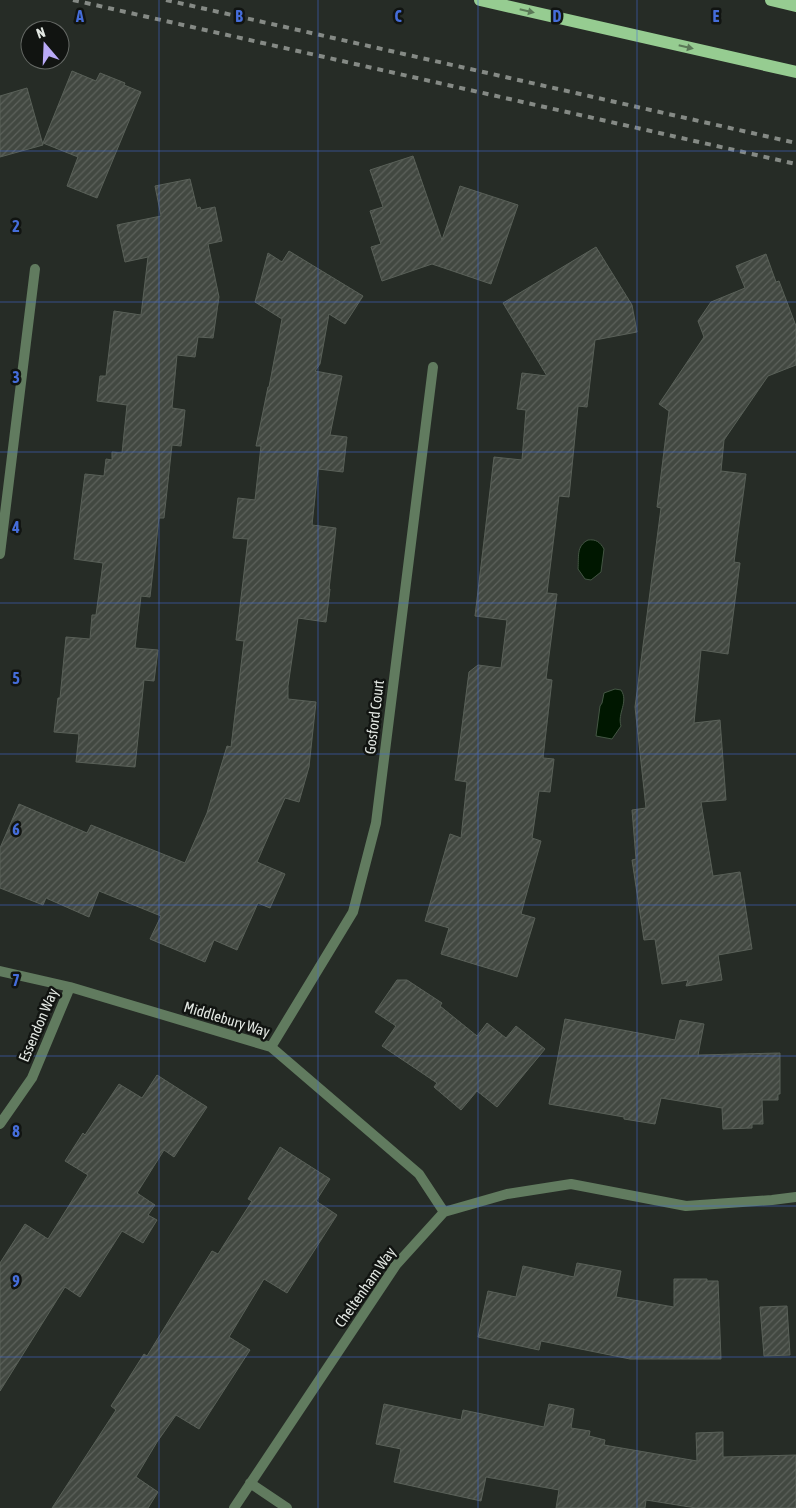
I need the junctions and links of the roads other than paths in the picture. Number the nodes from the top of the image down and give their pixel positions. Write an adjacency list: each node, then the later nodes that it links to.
1 (480, 0): 4 (main road, one-way to 4)
2 (771, 0): 3 (main road)
3 (796, 6)
4 (796, 72)
5 (35, 269): 7 (street)
6 (433, 367): 10 (street, Gosford Court)
7 (0, 554)
8 (0, 971): 9 (street, Middlebury Way)
9 (70, 987): 10 (street, Middlebury Way); 11 (street, Essendon Way)
10 (271, 1047): 13 (street, Middlebury Way)
11 (0, 1124)
12 (796, 1197): 13 (street)
13 (444, 1212): 14 (street, Cheltenham Way)
14 (250, 1484): 15 (street, Cheltenham Way); 16 (street)
15 (234, 1508)
16 (286, 1508)

